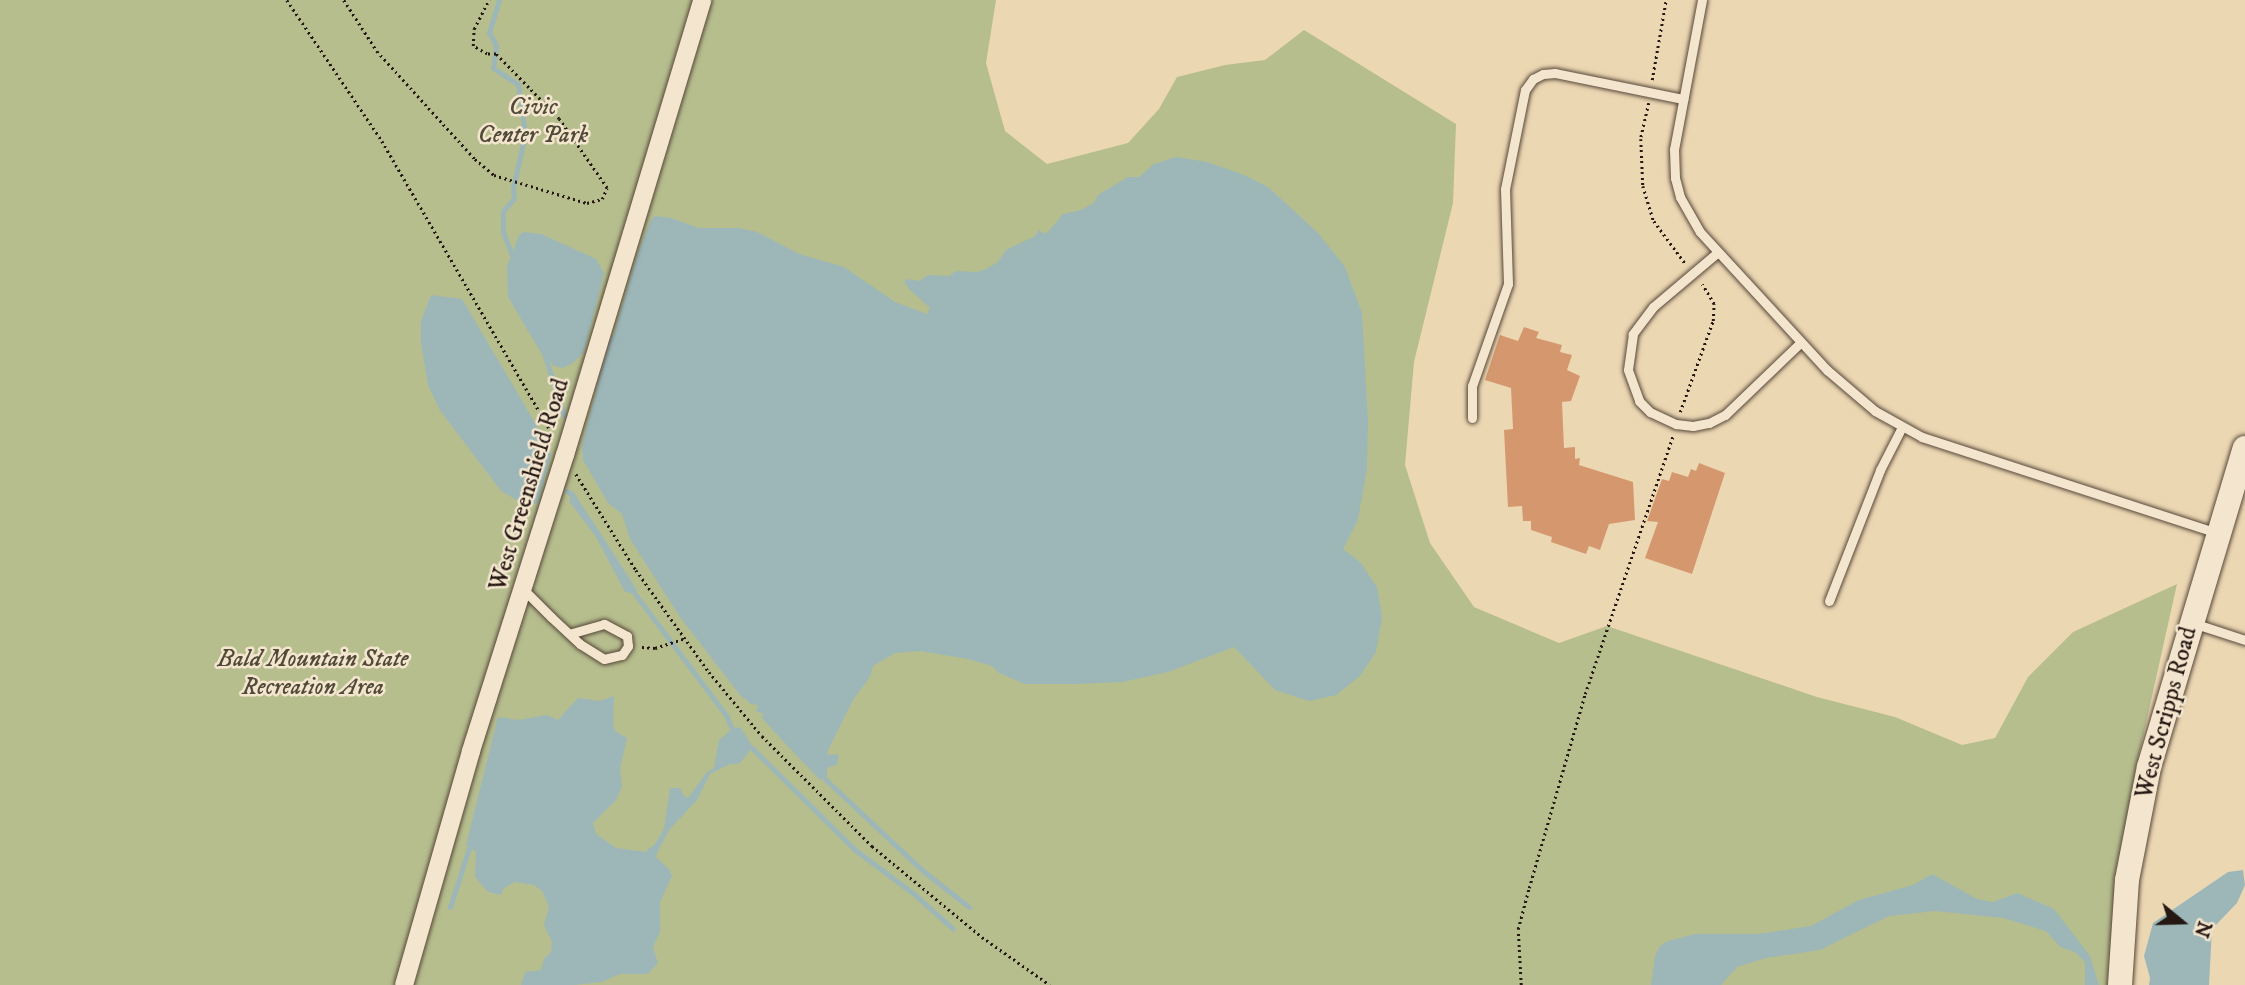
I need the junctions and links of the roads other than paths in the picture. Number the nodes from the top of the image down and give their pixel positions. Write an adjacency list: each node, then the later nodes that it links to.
1 (702, 0): 12 (street, West Greenshield Road)
2 (1695, 0): 4 (lane)
3 (1702, 0): 4 (lane)
4 (1698, 18): 5 (lane)
5 (1683, 99): 6 (lane); 8 (lane)
6 (1718, 252): 7 (lane); 7 (lane)
7 (1801, 342): 9 (lane)
8 (1472, 418)
9 (1902, 427): 11 (lane); 13 (lane)
10 (2245, 448): 11 (street, West Scripps Road)
11 (2219, 534): 14 (street, West Scripps Road)
12 (523, 589): 15 (lane); 17 (street, West Greenshield Road)
13 (1829, 601)
14 (2192, 623): 16 (lane); 18 (street, West Scripps Road)
15 (570, 634): 15 (lane)
16 (2245, 640)
17 (404, 985)
18 (2120, 985)

